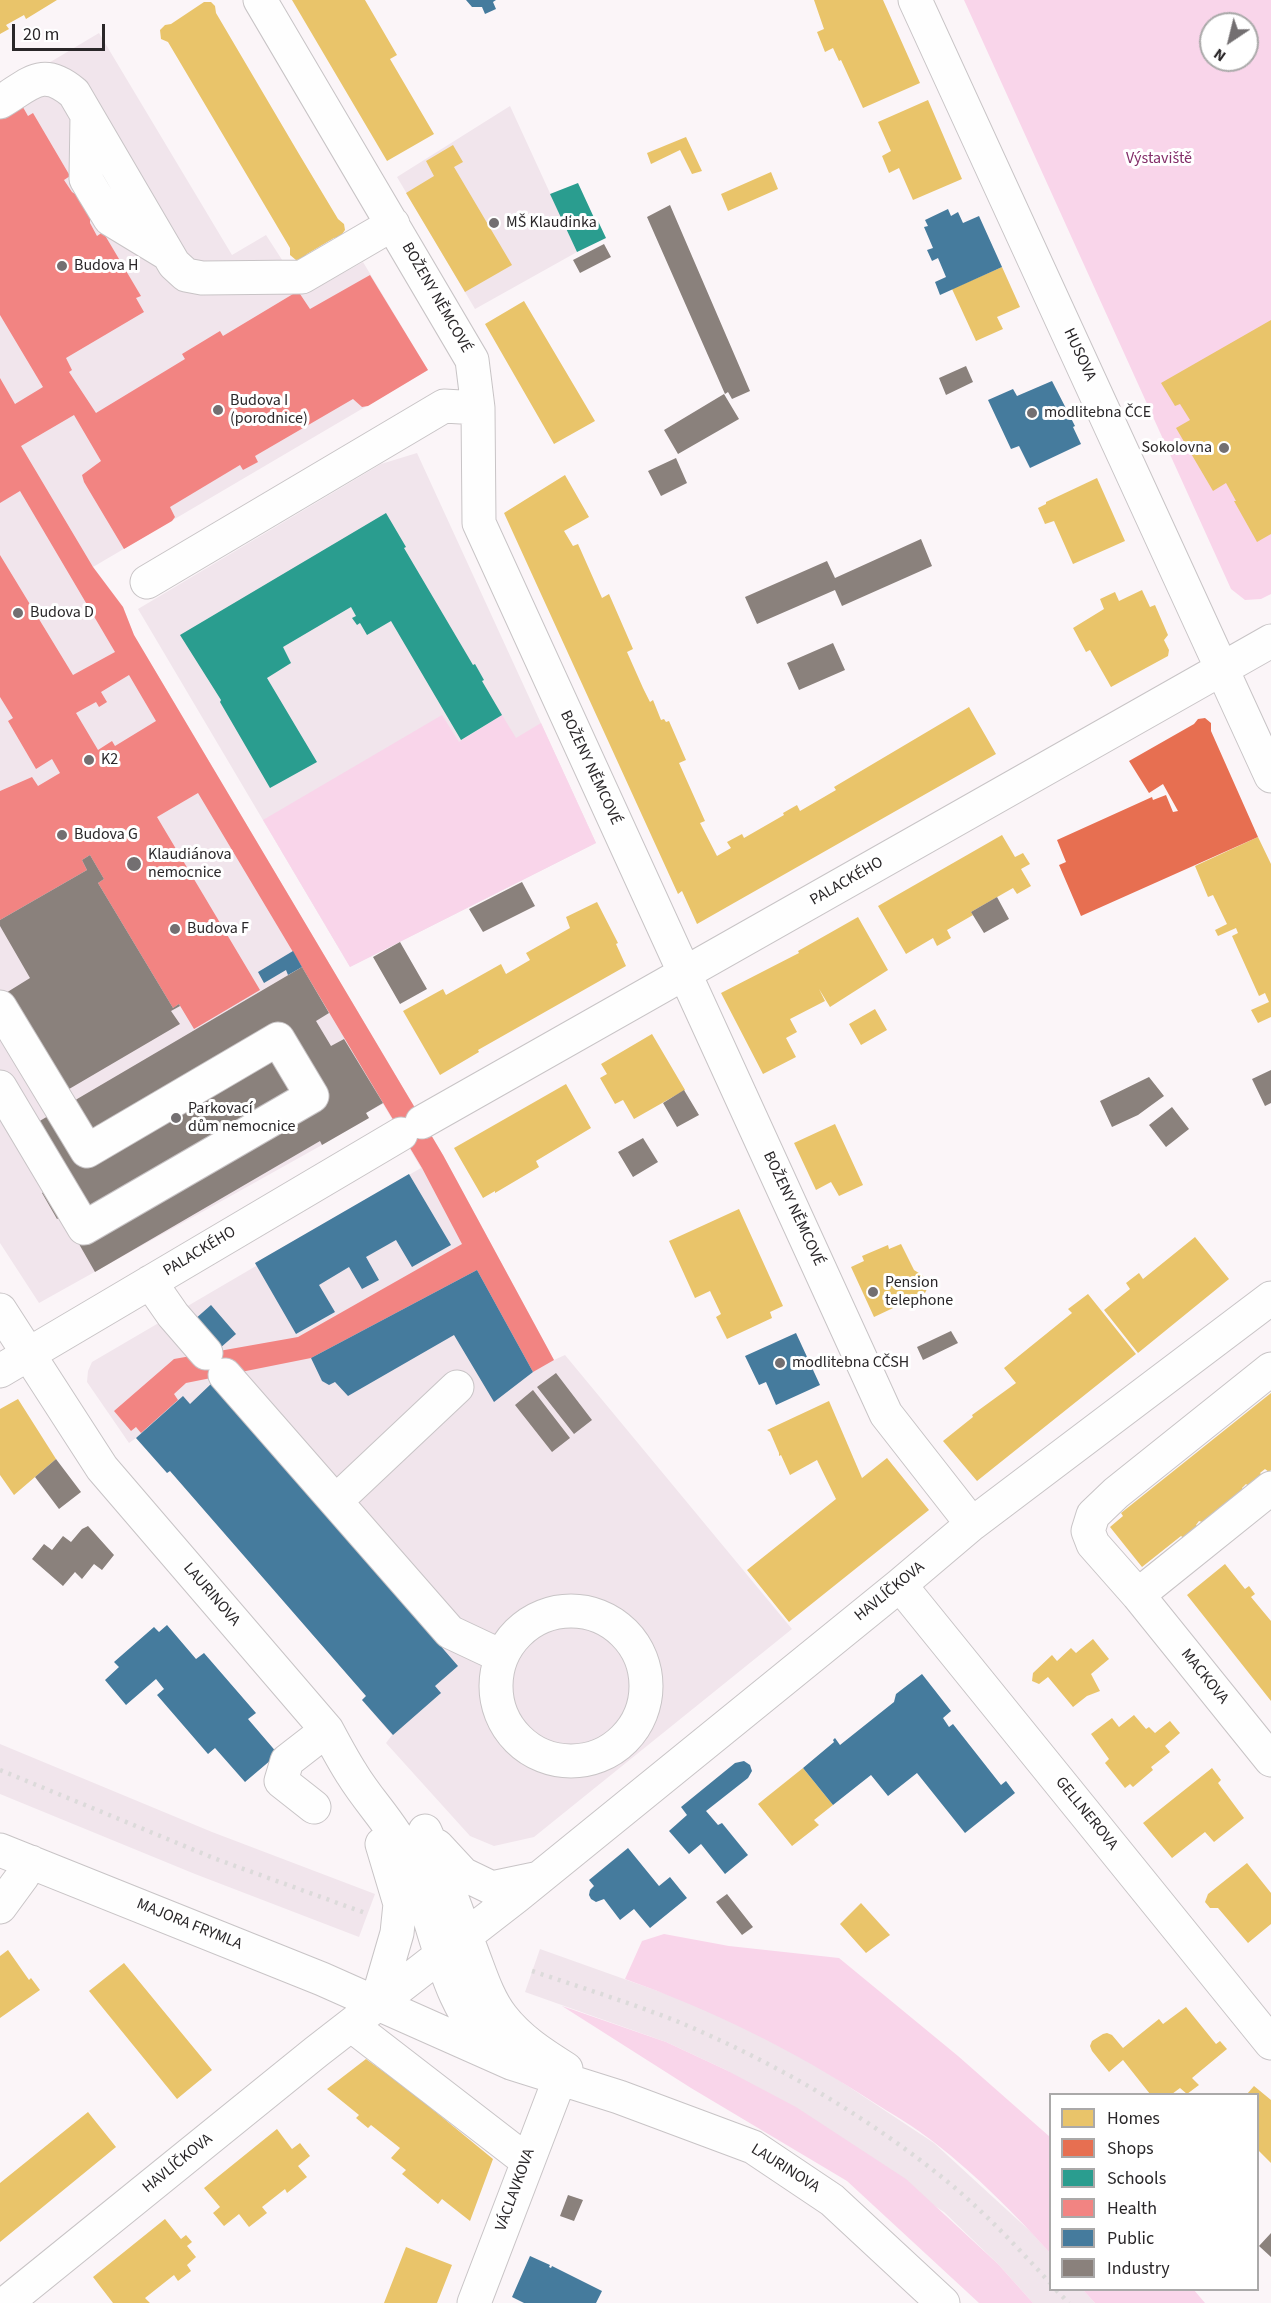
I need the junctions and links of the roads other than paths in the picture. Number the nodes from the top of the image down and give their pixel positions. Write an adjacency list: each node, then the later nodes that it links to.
1 (260, 0): 5 (street, BOŽENY NĚMCOVÉ)
2 (915, 0): 10 (street, HUSOVA)
3 (0, 102): 4 (street)
4 (87, 116): 6 (street); 6 (street)
5 (393, 224): 6 (street); 7 (street, BOŽENY NĚMCOVÉ)
6 (168, 254)
7 (478, 408): 8 (street); 12 (street, BOŽENY NĚMCOVÉ)
8 (147, 582)
9 (1271, 641): 10 (street, PALACKÉHO)
10 (1222, 669): 11 (street, HUSOVA); 12 (street, PALACKÉHO)
11 (1271, 776)
12 (685, 975): 15 (street, PALACKÉHO); 24 (street, BOŽENY NĚMCOVÉ)
13 (0, 1007): 14 (street)
14 (0, 1087)
15 (150, 1282): 18 (street, PALACKÉHO); 23 (street)
16 (1271, 1298): 24 (street, HAVLÍČKOVA)
17 (0, 1310): 18 (street, LAURINOVA)
18 (28, 1354): 20 (street, PALACKÉHO); 28 (street, LAURINOVA)
19 (1271, 1369): 26 (street, MACKOVA)
20 (0, 1371)
21 (457, 1387): 23 (street)
22 (1271, 1488): 26 (street)
23 (336, 1502): 27 (street)
24 (972, 1524): 25 (street, HAVLÍČKOVA)
25 (900, 1585): 35 (street, HAVLÍČKOVA); 41 (street, GELLNEROVA)
26 (1138, 1595): 29 (street, MACKOVA)
27 (501, 1656): 27 (street)
28 (327, 1730): 30 (street, LAURINOVA); 31 (street); 32 (street)
29 (1271, 1760)
30 (352, 1775): 37 (street, LAURINOVA); 39 (street)
31 (314, 1808)
32 (424, 1831): 35 (street); 37 (street)
33 (0, 1850): 34 (street, MAJORA FRYMLA)
34 (31, 1862): 36 (street); 39 (street, MAJORA FRYMLA)
35 (527, 1887): 37 (street, HAVLÍČKOVA); 38 (street)
36 (0, 1907)
37 (454, 1945): 38 (street); 39 (street, HAVLÍČKOVA); 42 (street)
38 (486, 1989): 44 (street)
39 (376, 2005): 40 (street, HAVLÍČKOVA); 42 (street, MAJORA FRYMLA)
40 (351, 2025): 45 (street); 46 (street, HAVLÍČKOVA)
41 (1271, 2043)
42 (511, 2063): 43 (street, LAURINOVA)
43 (560, 2078): 44 (street, LAURINOVA); 45 (street, VÁCLAVKOVA)
44 (603, 2092): 48 (street, LAURINOVA)
45 (527, 2161): 47 (street, VÁCLAVKOVA)
46 (6, 2303)
47 (474, 2303)
48 (943, 2303)

